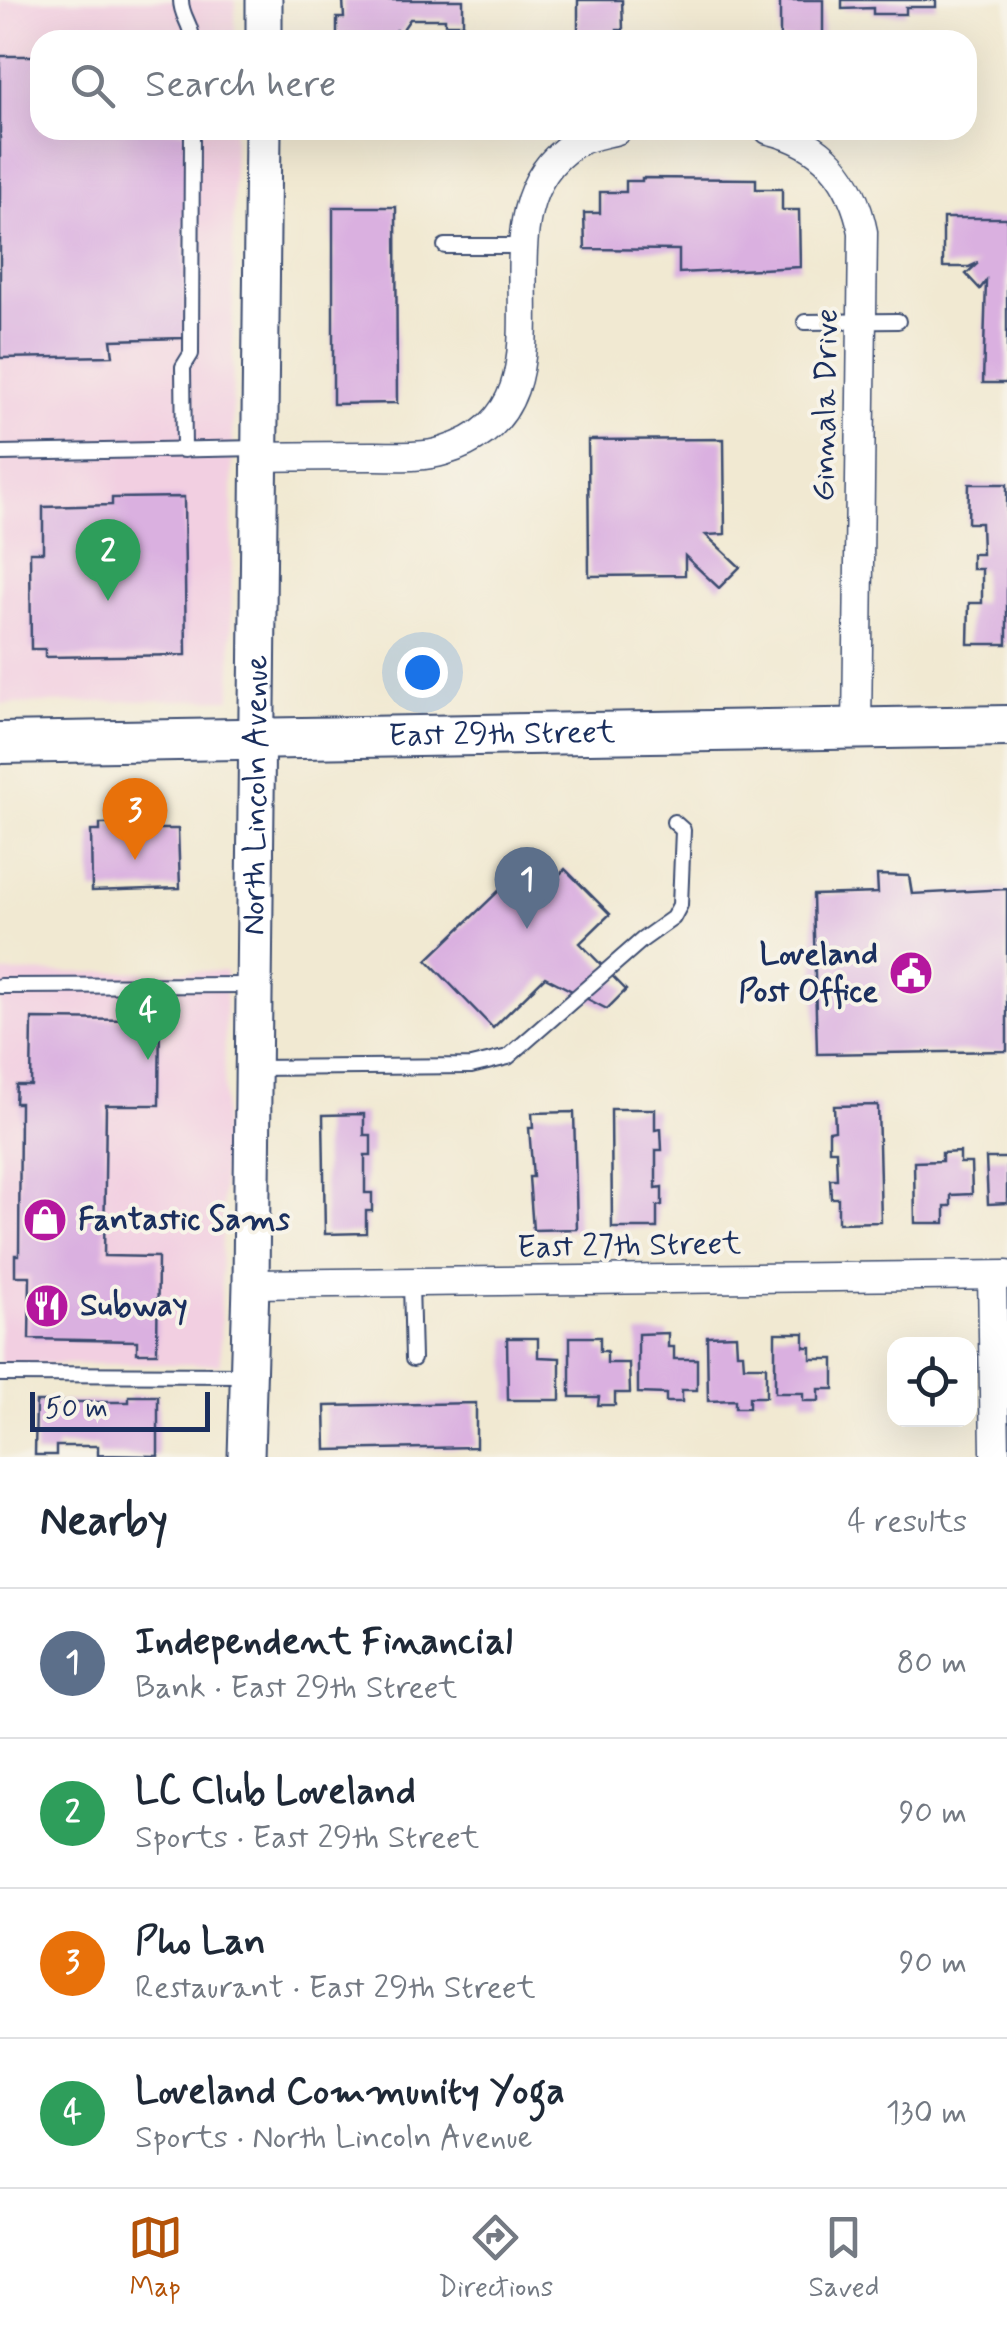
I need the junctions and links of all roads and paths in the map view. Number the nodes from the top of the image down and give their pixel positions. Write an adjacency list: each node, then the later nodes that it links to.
1 (181, 0): 3 (lane)
2 (264, 0): 4 (street)
3 (192, 30)
4 (264, 30)
5 (192, 140): 14 (lane)
6 (263, 140): 15 (street, North Lincoln Avenue)
7 (583, 140): 10 (street)
8 (800, 140): 13 (street, Ginnala Drive)
9 (445, 246): 10 (lane)
10 (523, 246): 15 (street)
11 (898, 321): 13 (lane)
12 (805, 322): 13 (lane)
13 (862, 322): 18 (street, Ginnala Drive)
14 (184, 450): 15 (lane); 16 (lane)
15 (260, 452): 19 (street, North Lincoln Avenue)
16 (0, 454)
17 (1007, 726): 18 (main road, East 29th Street)
18 (857, 728): 19 (main road, East 29th Street)
19 (257, 738): 20 (main road, East 29th Street); 23 (street, North Lincoln Avenue)
20 (0, 743)
21 (674, 822): 24 (lane)
22 (0, 986): 23 (lane)
23 (254, 986): 24 (street, North Lincoln Avenue)
24 (254, 1068): 26 (street, North Lincoln Avenue)
25 (999, 1276): 27 (street, East 27th Street); 31 (street)
26 (251, 1284): 27 (street, East 27th Street); 30 (street, North Lincoln Avenue)
27 (410, 1284): 28 (lane)
28 (413, 1359)
29 (0, 1374): 30 (lane)
30 (248, 1375): 32 (street, North Lincoln Avenue)
31 (995, 1452)
32 (246, 1457)

